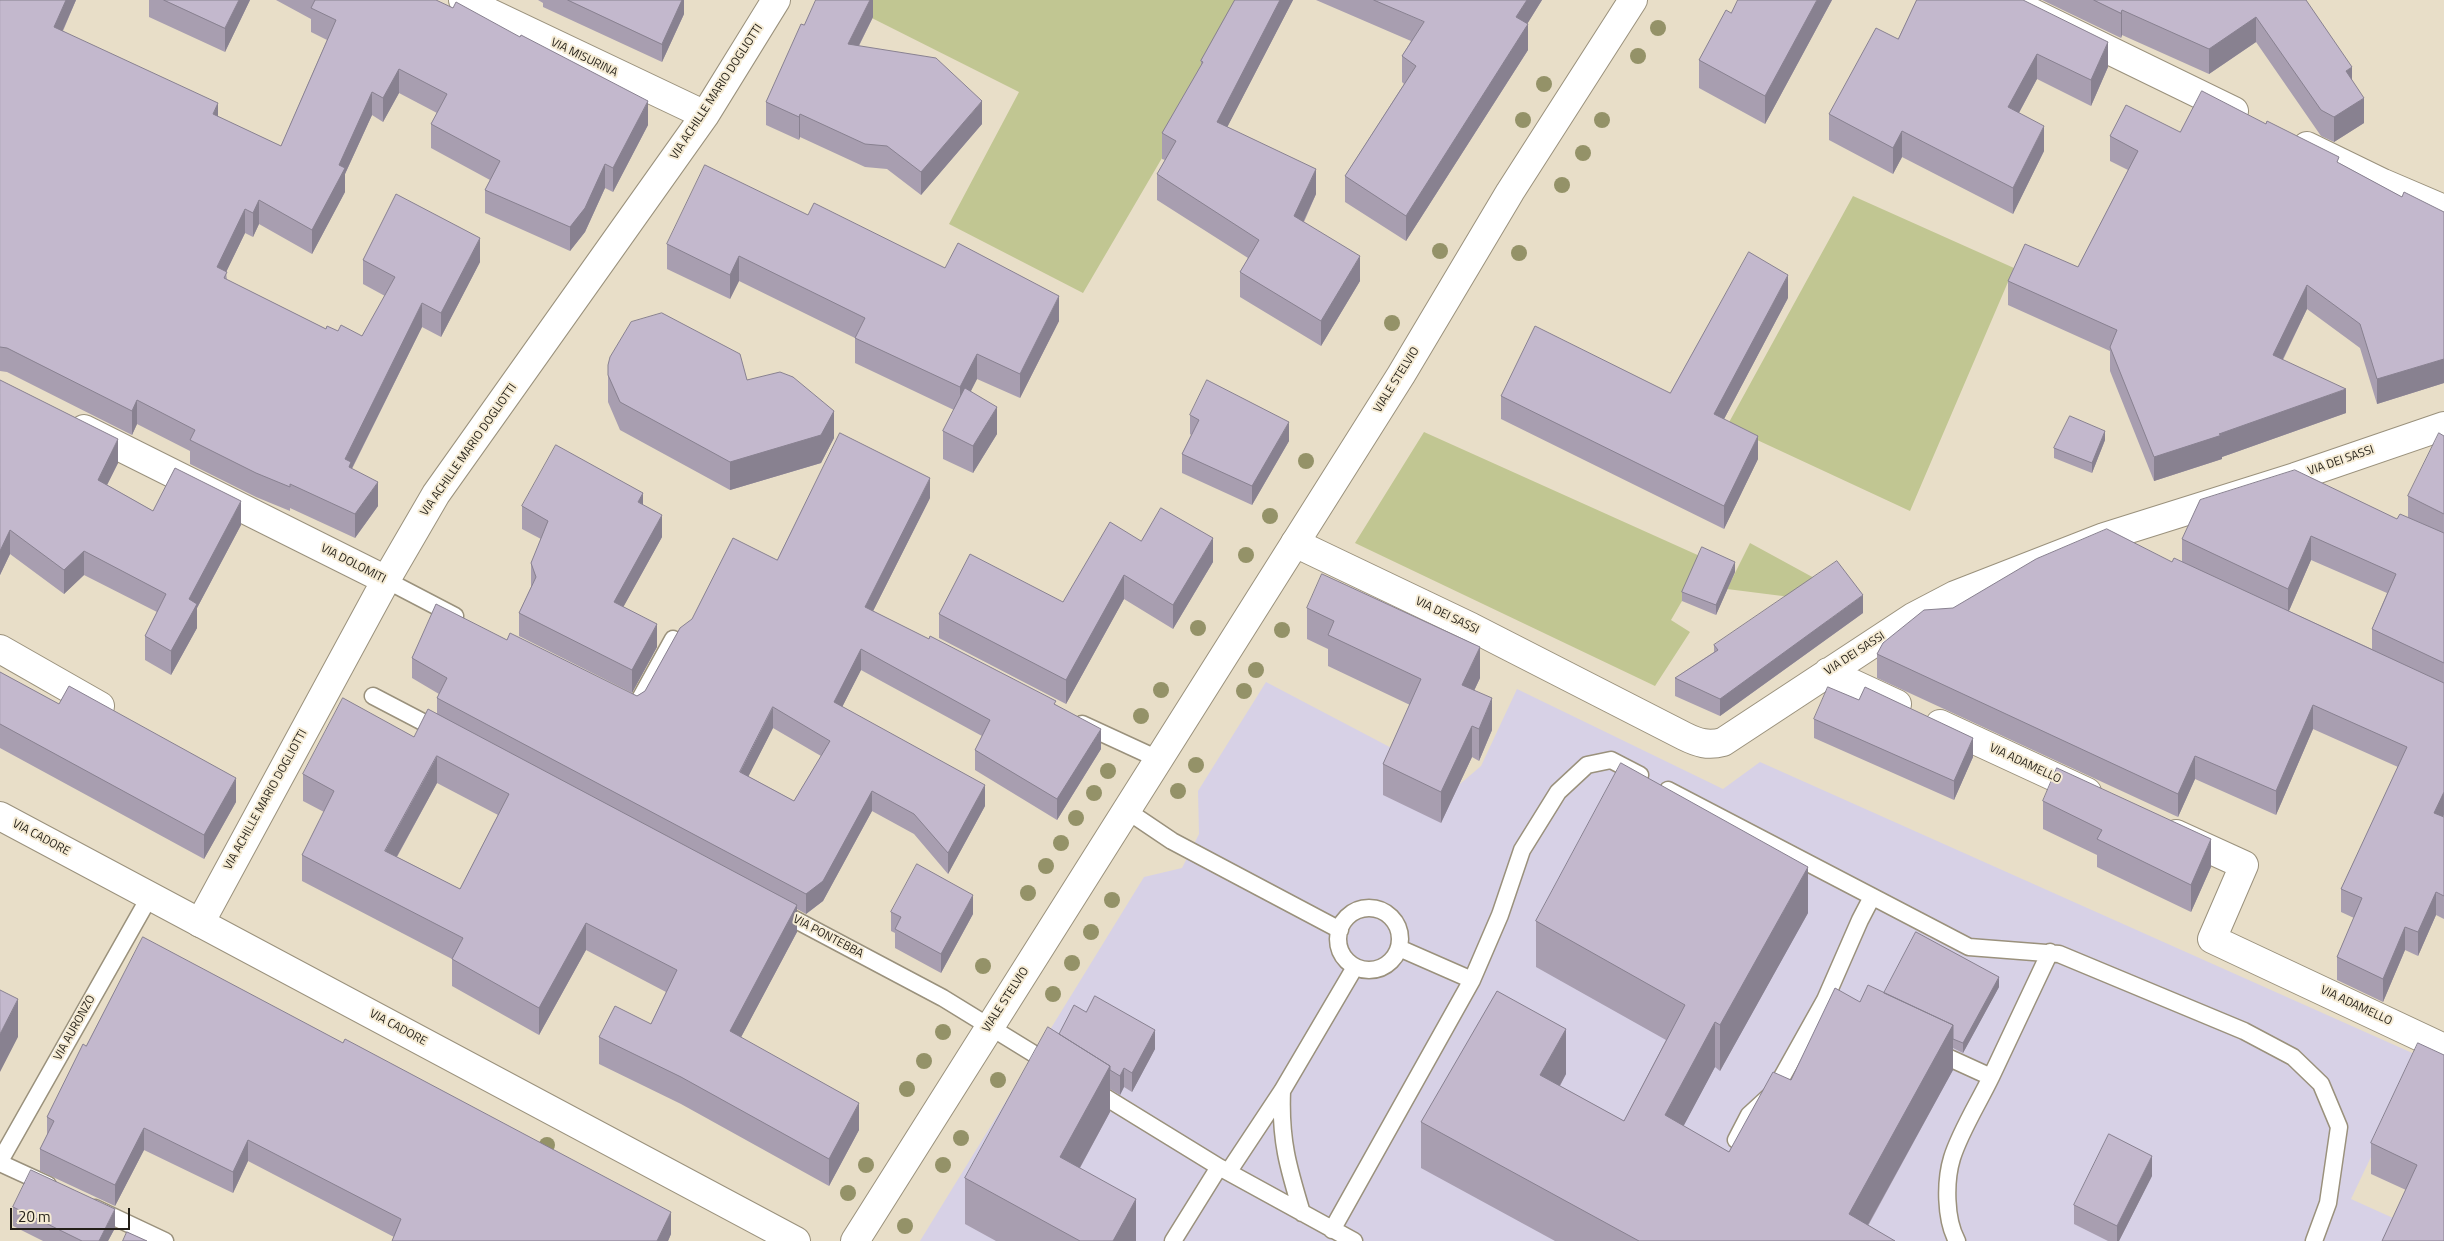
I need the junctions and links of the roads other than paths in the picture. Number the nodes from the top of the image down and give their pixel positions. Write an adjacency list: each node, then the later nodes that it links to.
1 (463, 0): 5 (street, VIA MISURINA)
2 (776, 0): 5 (street, VIA ACHILLE MARIO DOGLIOTTI)
3 (1633, 0): 11 (street, VIALE STELVIO)
4 (2006, 0): 6 (street)
5 (706, 115): 12 (street, VIA ACHILLE MARIO DOGLIOTTI)
6 (2258, 122)
7 (2285, 135): 8 (street)
8 (2444, 208)
9 (61, 417): 12 (street, VIA DOLOMITI)
10 (2444, 426): 16 (street, VIA DEI SASSI)
11 (1295, 543): 16 (street, VIA DEI SASSI); 22 (street, VIALE STELVIO)
12 (386, 580): 13 (lane, VIA DOLOMITI); 30 (street, VIA ACHILLE MARIO DOGLIOTTI)
13 (472, 624)
14 (673, 639): 18 (lane)
15 (0, 650): 20 (street)
16 (1828, 672): 23 (street, VIA ADAMELLO)
17 (373, 696): 21 (lane)
18 (619, 698)
19 (1065, 715): 22 (lane)
20 (126, 720)
21 (452, 738)
22 (1158, 759): 24 (street, VIALE STELVIO)
23 (2108, 802)
24 (1126, 810): 31 (lane); 38 (street, VIALE STELVIO)
25 (0, 816): 27 (street, VIA CADORE)
26 (2154, 823): 40 (street, VIA ADAMELLO)
27 (150, 896): 30 (street, VIA CADORE); 44 (lane, VIA AURONZO)
28 (1872, 897): 33 (lane); 35 (lane); 36 (lane)
29 (759, 900): 38 (lane, VIA PONTEBBA)
30 (200, 923): 51 (street, VIA CADORE)
31 (1340, 930): 32 (lane); 34 (lane)
32 (1399, 948): 34 (lane); 35 (lane)
33 (2050, 952): 41 (lane); 56 (lane)
34 (1355, 967): 42 (lane)
35 (1472, 980): 49 (lane)
36 (1825, 1000): 37 (lane); 43 (lane)
37 (1843, 1008)
38 (989, 1026): 45 (lane, VIA PONTEBBA); 52 (street, VIALE STELVIO)
39 (1921, 1045): 41 (lane)
40 (2444, 1048)
41 (1990, 1077): 55 (lane)
42 (1282, 1091): 45 (lane); 48 (lane)
43 (1736, 1140)
44 (0, 1162): 46 (lane, VIA AURONZO)
45 (1224, 1169): 48 (lane, VIA PONTEBBA); 53 (lane)
46 (61, 1192)
47 (78, 1200): 50 (lane)
48 (1302, 1214): 49 (lane, VIA PONTEBBA)
49 (1332, 1230): 54 (lane, VIA PONTEBBA)
50 (165, 1241)
51 (796, 1241)
52 (855, 1241)
53 (1173, 1241)
54 (1354, 1241)
55 (1957, 1241)
56 (2314, 1241)

